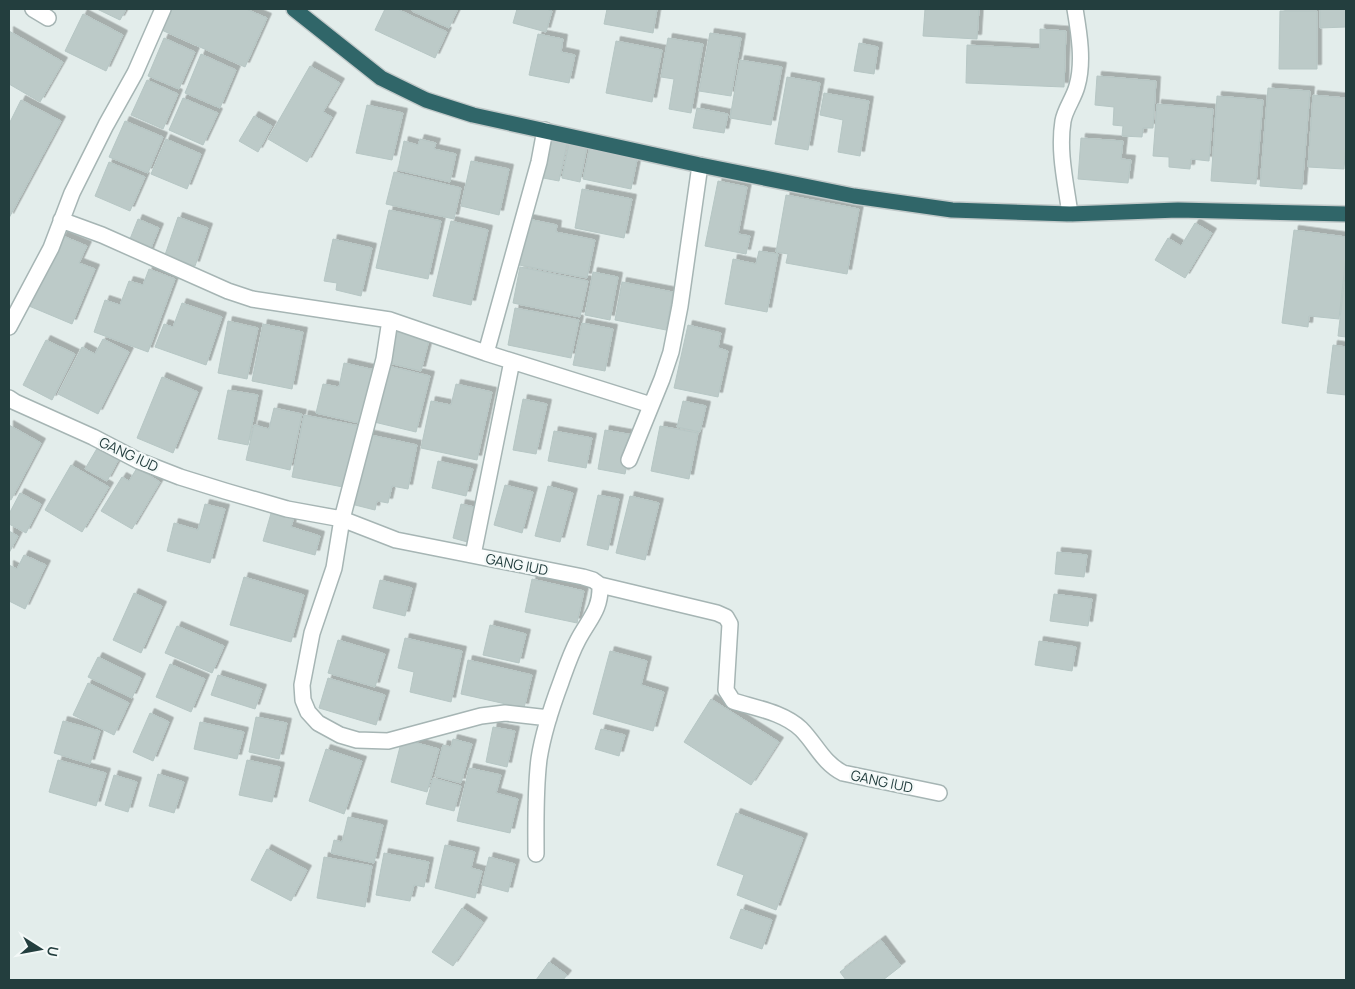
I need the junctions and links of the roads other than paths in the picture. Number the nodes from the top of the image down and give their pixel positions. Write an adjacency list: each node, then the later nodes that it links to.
1 (33, 9): 5 (street)
2 (163, 9): 10 (street)
3 (294, 9): 6 (highway)
4 (1075, 9): 8 (street)
5 (48, 18)
6 (545, 130): 7 (highway); 13 (street)
7 (700, 165): 8 (highway); 16 (street)
8 (1070, 214): 9 (highway)
9 (1346, 214)
10 (61, 220): 11 (street); 12 (street)
11 (390, 320): 13 (street); 18 (street)
12 (9, 327)
13 (486, 353): 14 (street)
14 (512, 361): 16 (street); 19 (street)
15 (9, 398): 18 (street, GANG IUD)
16 (651, 405): 17 (street)
17 (629, 460)
18 (342, 520): 19 (street, GANG IUD); 21 (street)
19 (472, 555): 20 (street, GANG IUD)
20 (600, 585): 21 (street); 22 (street, GANG IUD)
21 (549, 718): 23 (street)
22 (939, 793)
23 (536, 854)

